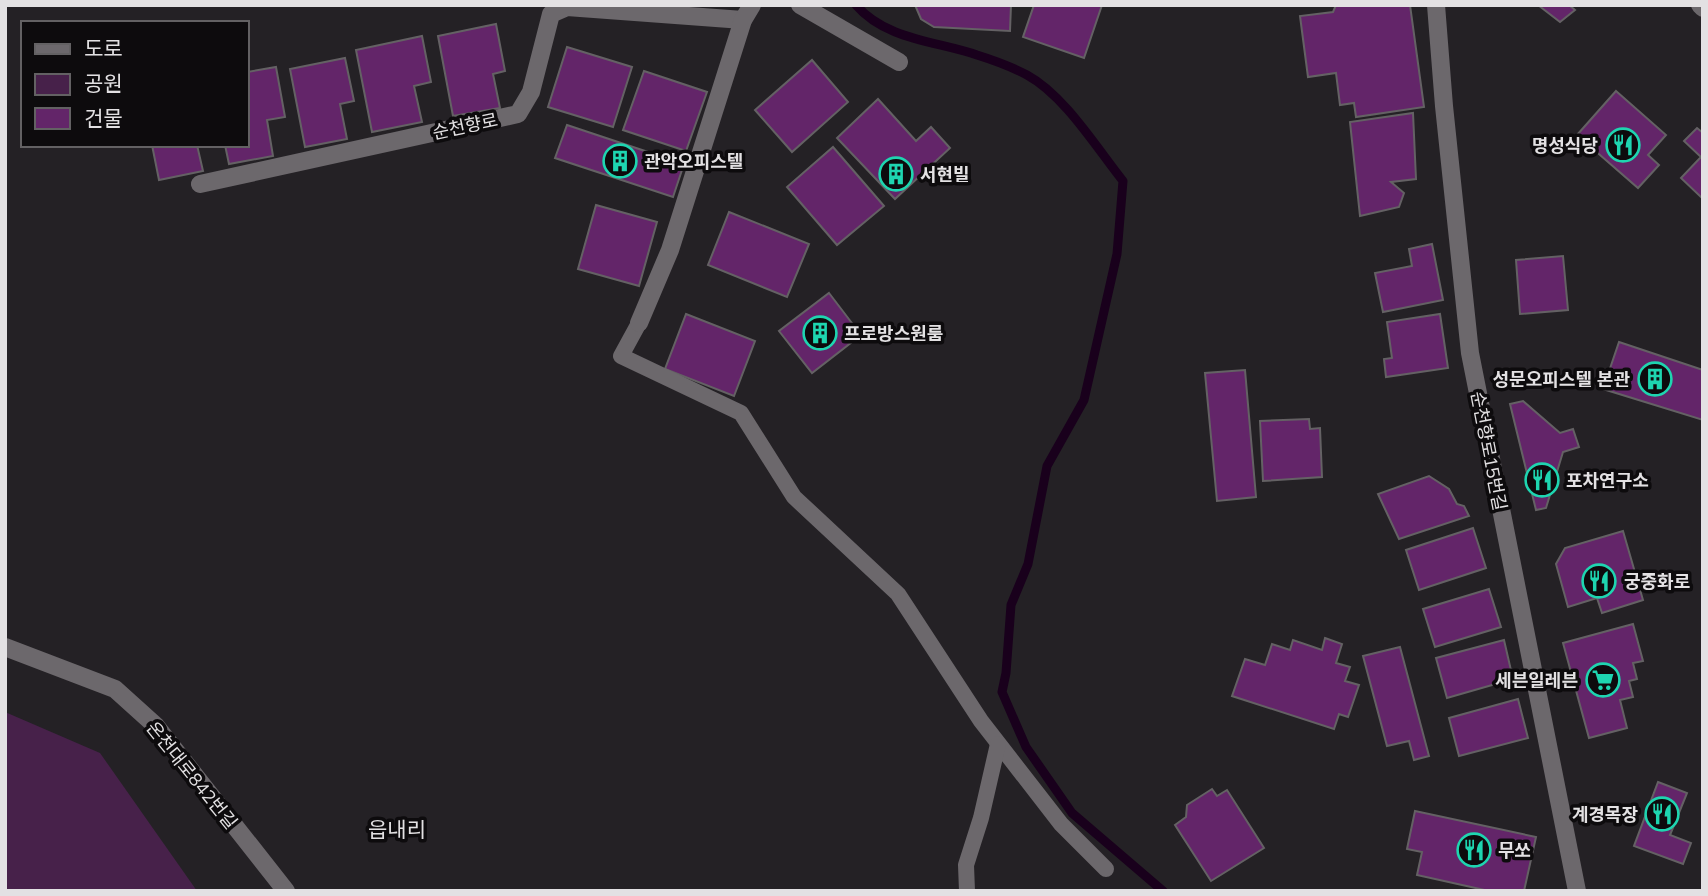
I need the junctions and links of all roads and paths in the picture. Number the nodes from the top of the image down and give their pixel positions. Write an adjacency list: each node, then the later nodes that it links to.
1 (800, 5): 4 (street)
2 (1436, 5): 12 (street, 순천향로15번길)
3 (748, 13): 5 (street, 순천향로); 6 (street, 순천향로)
4 (898, 62)
5 (200, 184)
6 (639, 323): 8 (lane)
7 (5, 648): 10 (street, 온천대로842번길)
8 (998, 744): 9 (lane); 11 (lane)
9 (1106, 869)
10 (286, 891)
11 (967, 891)
12 (1577, 891)

